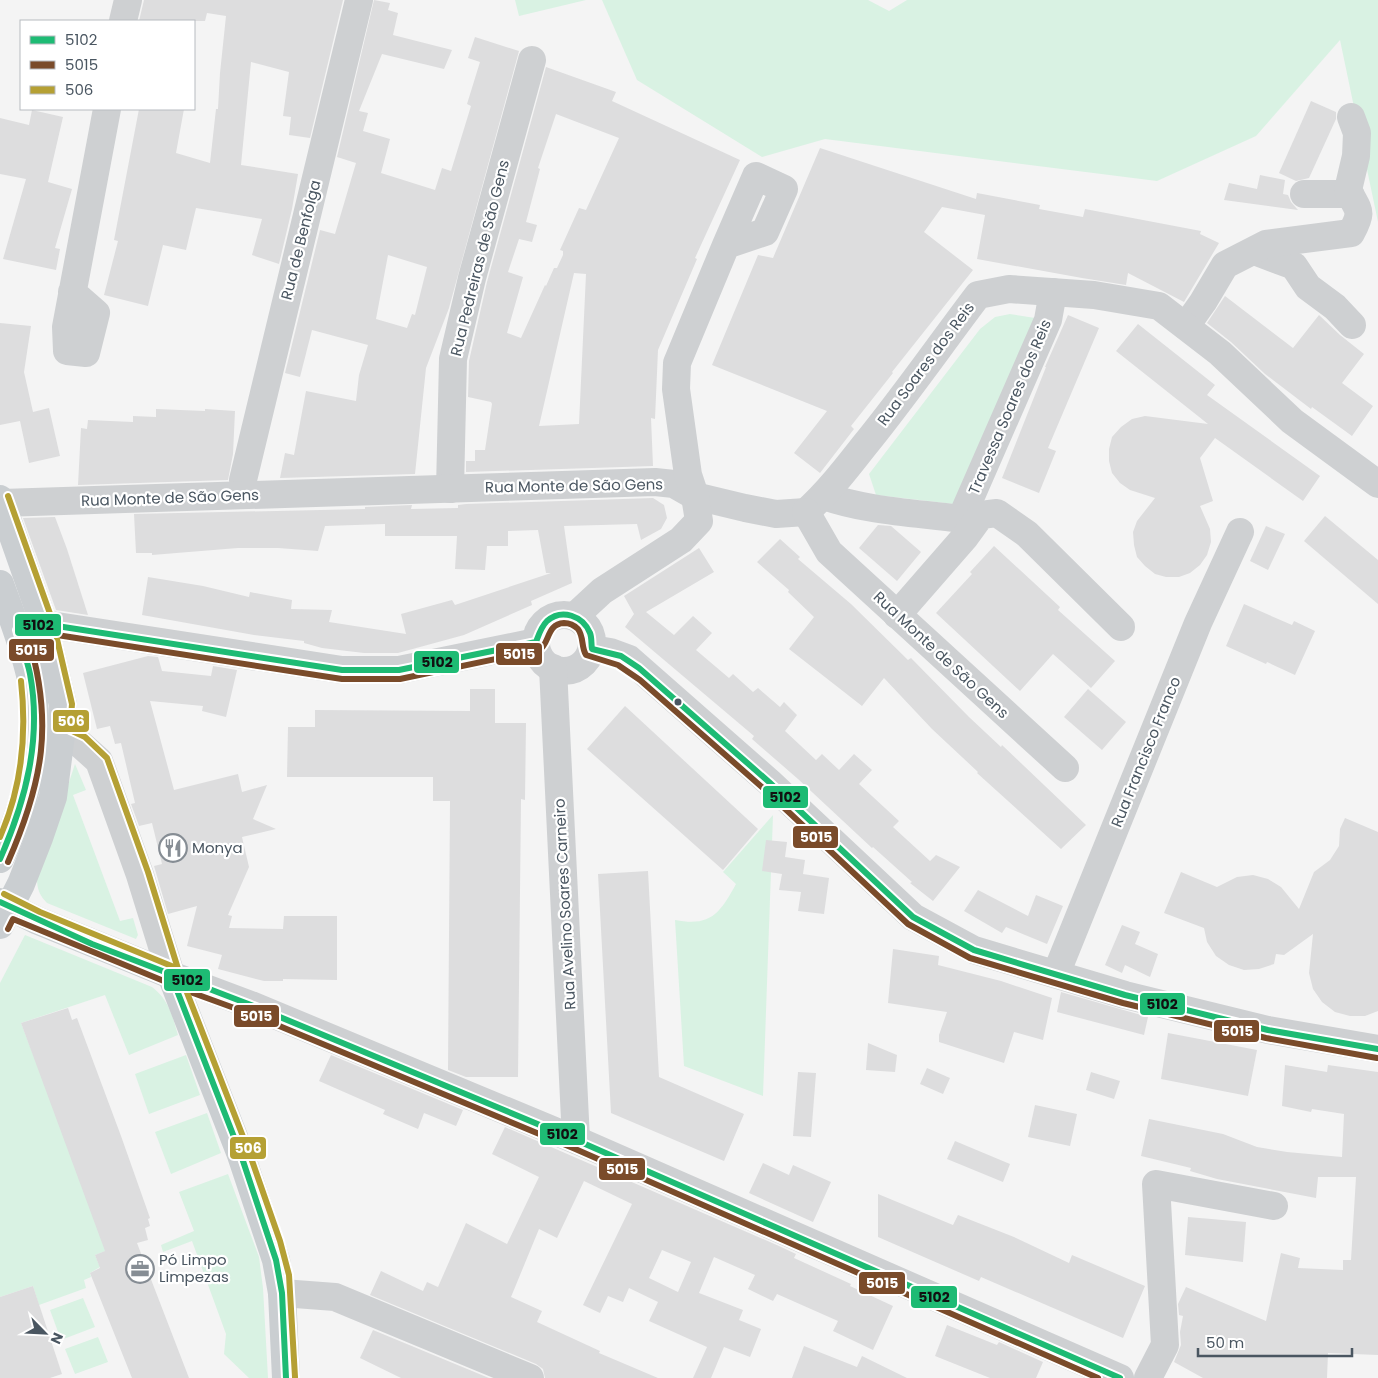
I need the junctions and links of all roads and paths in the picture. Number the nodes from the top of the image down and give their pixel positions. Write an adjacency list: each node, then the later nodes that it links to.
1 (128, 0): 3 (street)
2 (359, 0): 15 (street, Rua de Benfolga)
3 (124, 20)
4 (532, 60): 17 (street, Rua Pedreiras de São Gens)
5 (107, 110): 11 (street)
6 (1350, 117): 8 (street)
7 (1304, 194): 8 (street)
8 (1350, 194): 10 (street)
9 (726, 245): 18 (street)
10 (1254, 251): 13 (street); 14 (street)
11 (72, 292)
12 (1053, 292): 14 (street, Rua Soares dos Reis); 20 (street, Rua Soares dos Reis); 21 (street, Travessa Soares dos Reis)
13 (1352, 325)
14 (1186, 326): 16 (street, Rua Soares dos Reis)
15 (243, 480)
16 (1378, 484)
17 (450, 490): 18 (street, Rua Monte de São Gens); 19 (street, Rua Monte de São Gens)
18 (695, 496): 20 (street, Rua Monte de São Gens); 25 (street)
19 (1, 501): 26 (main road)
20 (815, 504): 21 (street); 24 (street, Rua Monte de São Gens)
21 (963, 528): 24 (street); 27 (street)
22 (1240, 532): 36 (street, Rua Francisco Franco)
23 (0, 584): 28 (main road)
24 (898, 615): 33 (street, Rua Monte de São Gens)
25 (576, 616): 29 (street); 30 (street)
26 (44, 624): 28 (street); 29 (street); 32 (main road)
27 (1121, 627)
28 (17, 630): 34 (main road)
29 (536, 642): 31 (street)
30 (592, 649): 31 (street); 36 (street)
31 (553, 668): 39 (street, Rua Avelino Soares Carneiro)
32 (61, 735): 35 (main road); 37 (street)
33 (1064, 768)
34 (0, 859)
35 (3, 911): 37 (main road)
36 (1056, 974): 38 (street)
37 (171, 975): 39 (street); 41 (main road)
38 (1378, 1049)
39 (576, 1140): 44 (street)
40 (1274, 1206): 45 (street)
41 (282, 1293): 42 (main road); 43 (street)
42 (286, 1378)
43 (530, 1378)
44 (1120, 1378)
45 (1148, 1378)

